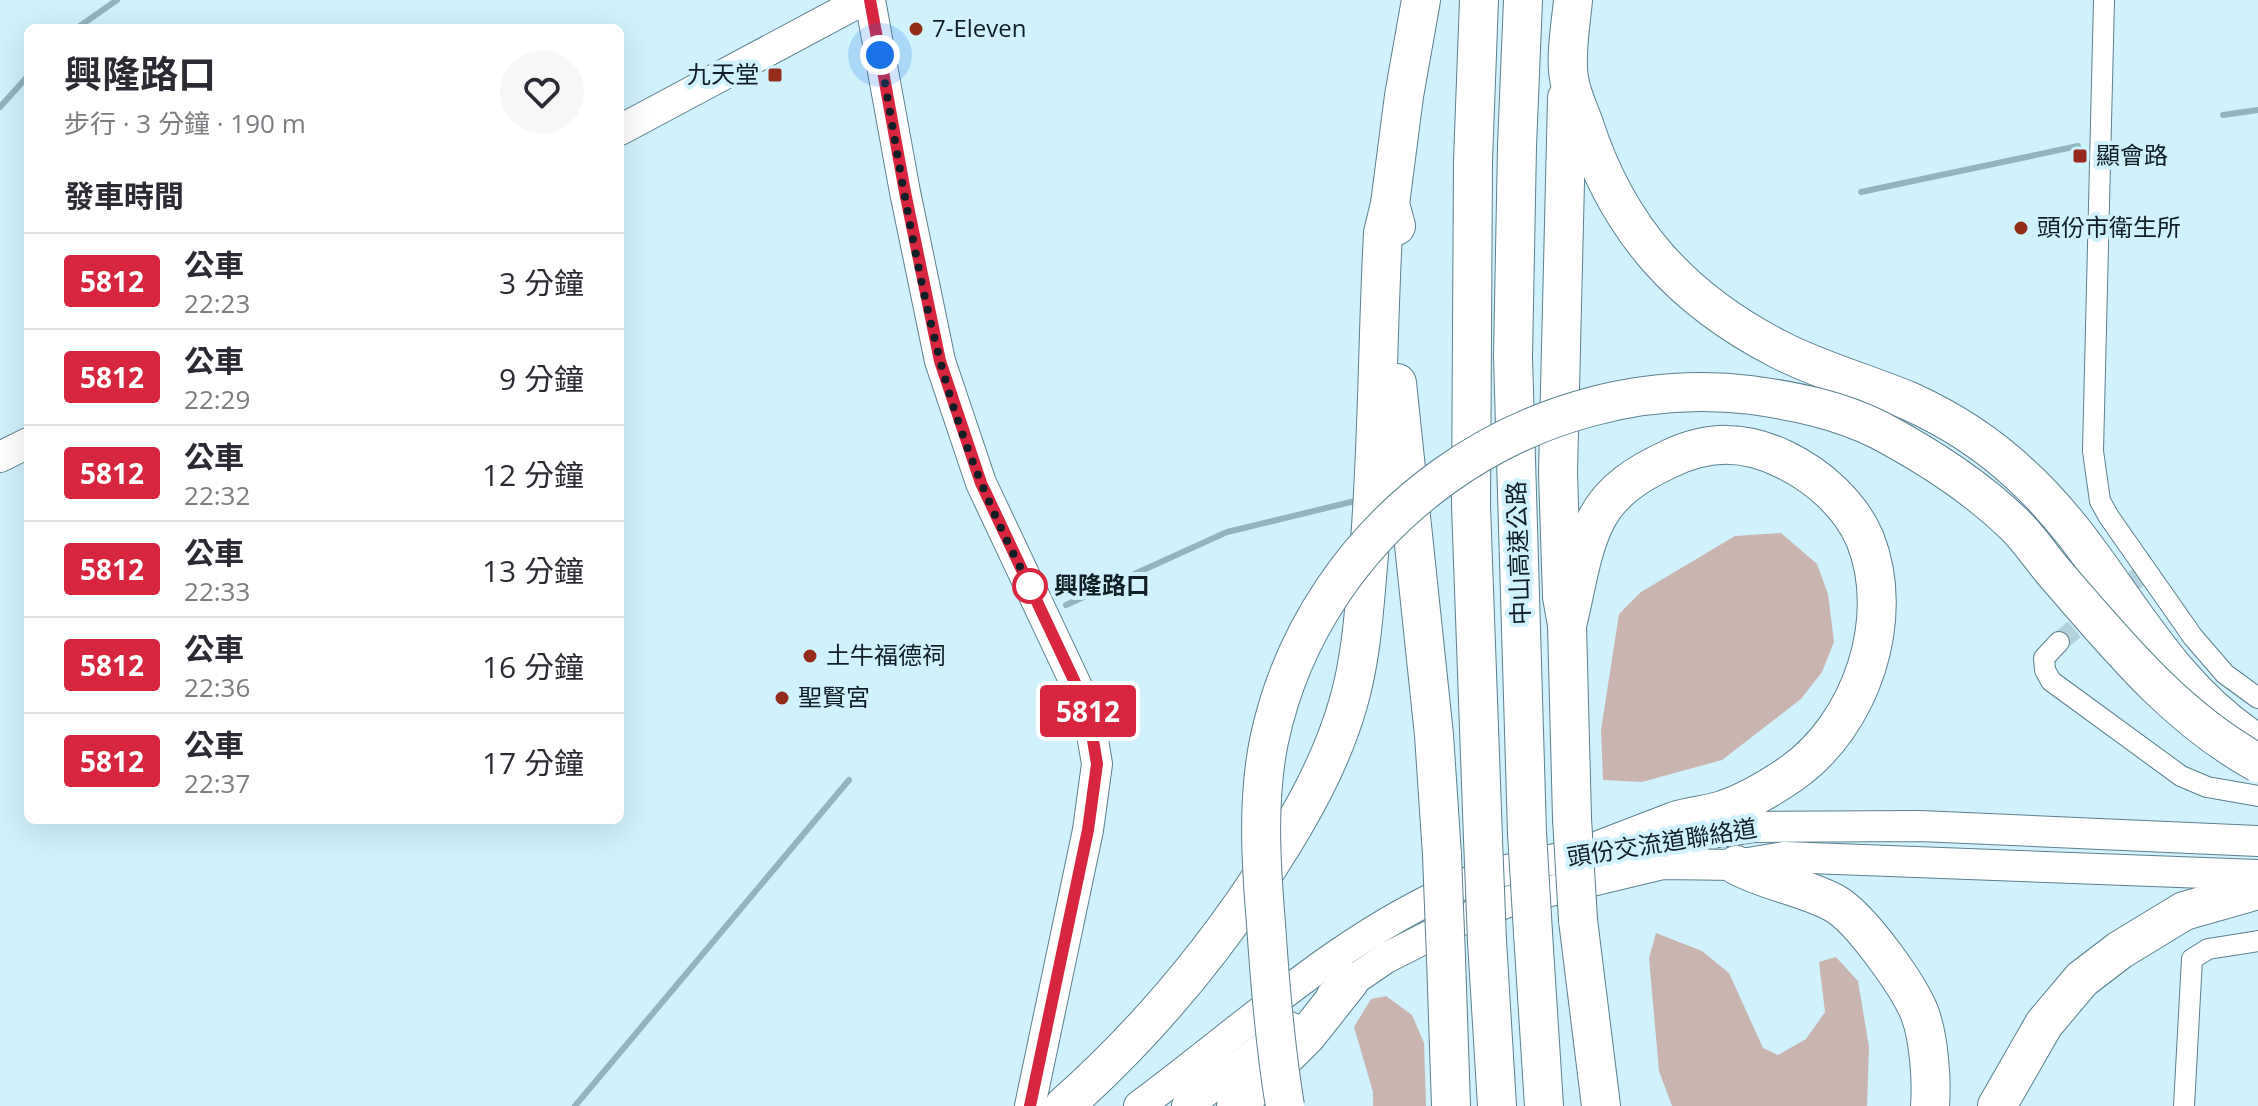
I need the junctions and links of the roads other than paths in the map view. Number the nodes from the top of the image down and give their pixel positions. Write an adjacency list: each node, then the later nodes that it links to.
1 (863, 0): 9 (main road)
2 (870, 0): 27 (main road)
3 (1421, 0): 10 (highway)
4 (1479, 0): 33 (highway, 中山高速公路, bridge)
5 (1523, 0): 34 (highway, 中山高速公路, bridge)
6 (1573, 0): 8 (highway)
7 (2104, 0): 15 (street)
8 (1568, 77): 13 (highway); 16 (highway)
9 (624, 128)
10 (1390, 204): 26 (highway); 32 (highway, bridge)
11 (24, 445): 12 (main road)
12 (0, 457)
13 (1567, 625): 20 (highway); 35 (highway, bridge)
14 (2059, 642): 18 (street)
15 (2258, 698)
16 (2258, 744)
17 (2258, 763): 31 (highway, bridge)
18 (2258, 796)
19 (2258, 841): 20 (main road, 頭份交流道聯絡道)
20 (1602, 849): 28 (main road, 頭份交流道聯絡道)
21 (1736, 865): 22 (main road, 頭份交流道聯絡道); 25 (main road, 頭份交流道聯絡道); 36 (highway)
22 (2258, 875)
23 (2258, 890): 37 (highway)
24 (2258, 941): 38 (street)
25 (1349, 982): 29 (main road, 頭份交流道聯絡道); 30 (highway)
26 (1076, 1096)
27 (1030, 1106)
28 (1139, 1106)
29 (1187, 1106)
30 (1236, 1106)
31 (1285, 1106)
32 (1451, 1106)
33 (1497, 1106)
34 (1544, 1106)
35 (1601, 1106)
36 (1930, 1106)
37 (1997, 1106)
38 (2184, 1106)

